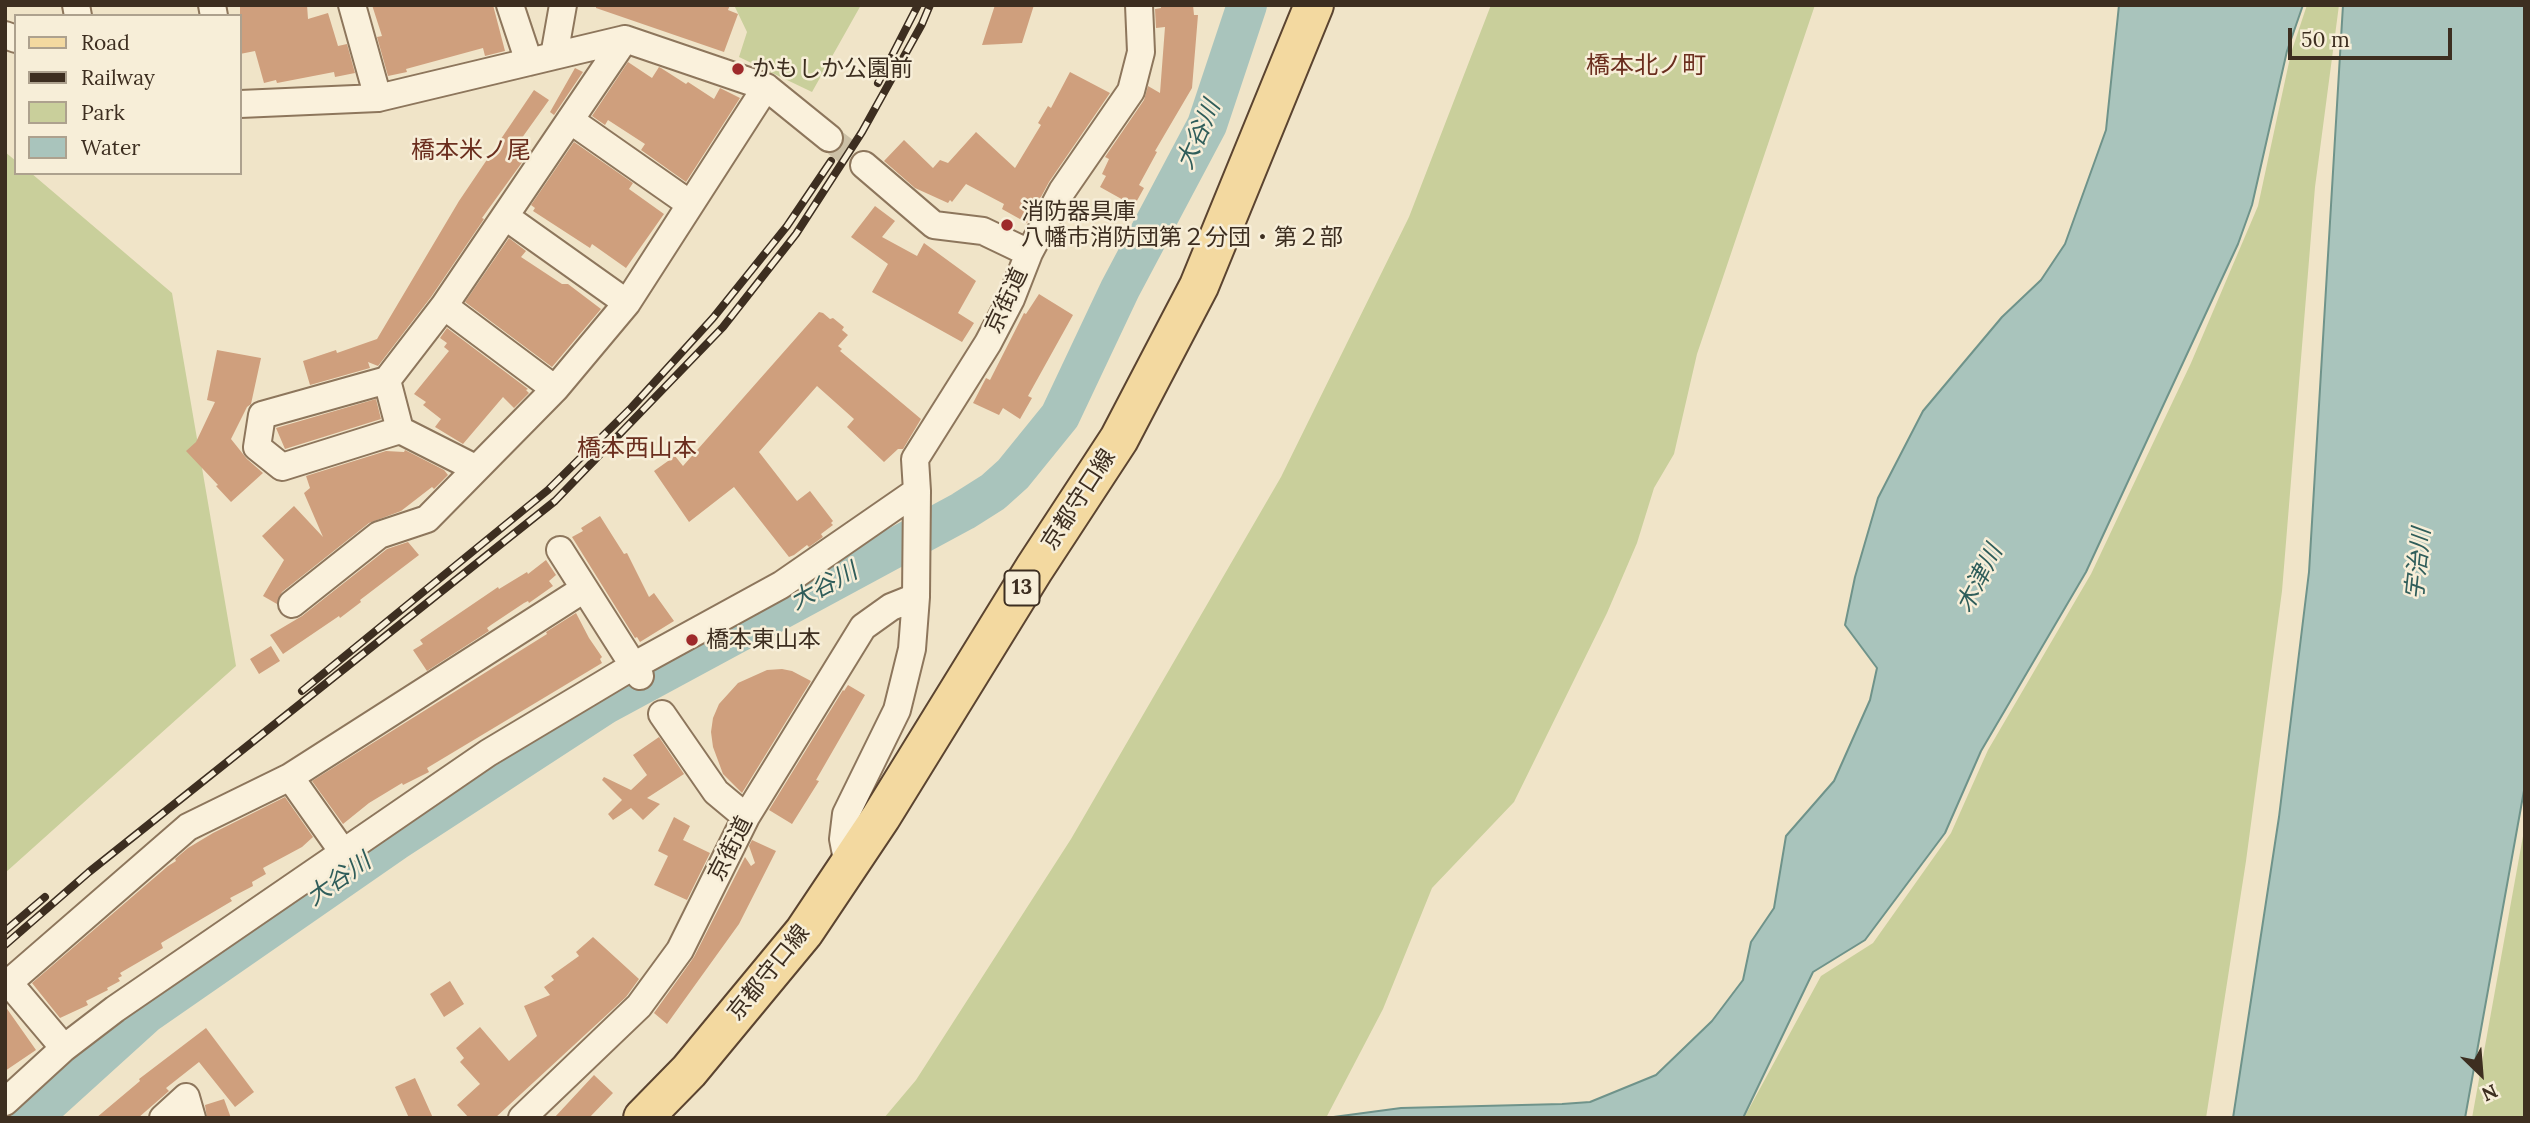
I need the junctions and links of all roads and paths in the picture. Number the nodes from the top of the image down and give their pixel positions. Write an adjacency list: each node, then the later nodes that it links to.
1 (352, 5): 9 (street)
2 (510, 5): 7 (street)
3 (563, 5): 7 (street)
4 (1139, 5): 16 (street, 京街道)
5 (1314, 5): 33 (main road, 京都守口線 / 13)
6 (625, 39): 7 (street); 8 (street); 11 (street)
7 (542, 59): 9 (street)
8 (766, 87): 12 (street); 14 (street)
9 (378, 98): 10 (street)
10 (242, 104)
11 (570, 120): 14 (street); 15 (street)
12 (829, 138)
13 (864, 165): 16 (street)
14 (690, 204): 17 (street)
15 (506, 217): 17 (street); 18 (street)
16 (1029, 253): 23 (street, 京街道)
17 (627, 303): 20 (street)
18 (444, 306): 19 (street); 20 (street)
19 (387, 380): 21 (street); 21 (street)
20 (555, 389): 22 (street)
21 (400, 430): 22 (street)
22 (475, 468): 27 (street)
23 (917, 491): 25 (street, 京街道); 28 (street)
24 (560, 550): 26 (street)
25 (917, 585): 31 (street, 京街道); 33 (street, 京街道)
26 (584, 589): 28 (street); 30 (street)
27 (292, 604)
28 (638, 671): 32 (street)
29 (662, 714): 31 (street)
30 (290, 777): 32 (street); 34 (street)
31 (746, 817): 39 (street, 京街道)
32 (343, 852): 35 (street)
33 (848, 866): 40 (main road, 京都守口線 / 13)
34 (7, 984): 35 (street)
35 (64, 1048): 36 (street)
36 (5, 1102)
37 (163, 1118): 38 (street)
38 (192, 1118)
39 (523, 1118)
40 (643, 1118)

